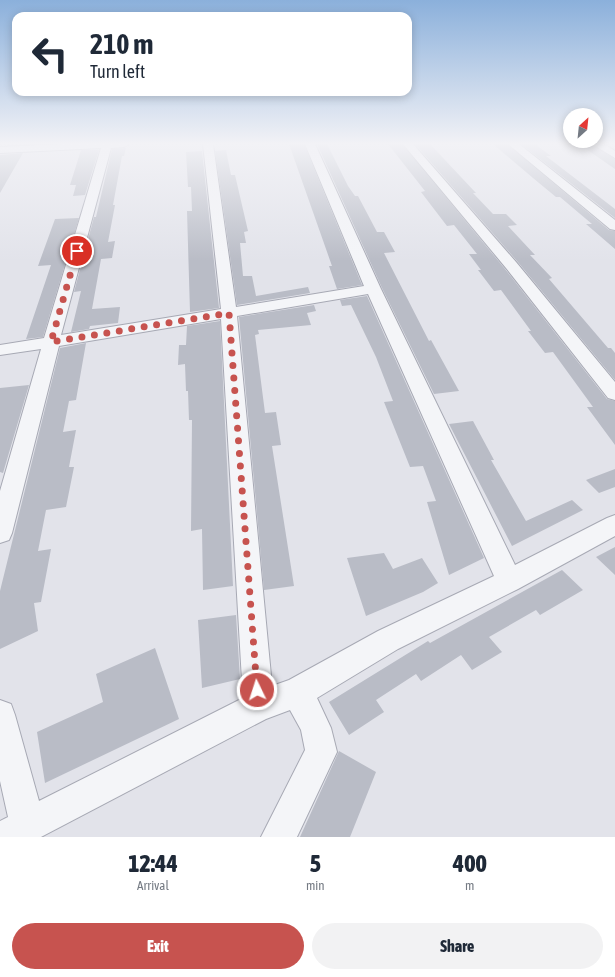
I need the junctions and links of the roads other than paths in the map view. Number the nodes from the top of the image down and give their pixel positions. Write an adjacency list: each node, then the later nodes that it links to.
1 (96, 183): 9 (street)
2 (213, 183): 8 (street)
3 (327, 183): 7 (street)
4 (441, 183): 11 (street)
5 (562, 183): 6 (street)
6 (615, 226)
7 (373, 289): 8 (street); 14 (street)
8 (229, 313): 9 (street); 16 (street)
9 (51, 342): 10 (street); 13 (street)
10 (0, 350)
11 (615, 394)
12 (615, 525): 14 (street)
13 (0, 533)
14 (509, 581): 15 (street)
15 (296, 693): 16 (street); 19 (street)
16 (258, 706): 18 (street)
17 (0, 715): 18 (street)
18 (16, 831)
19 (279, 837)

